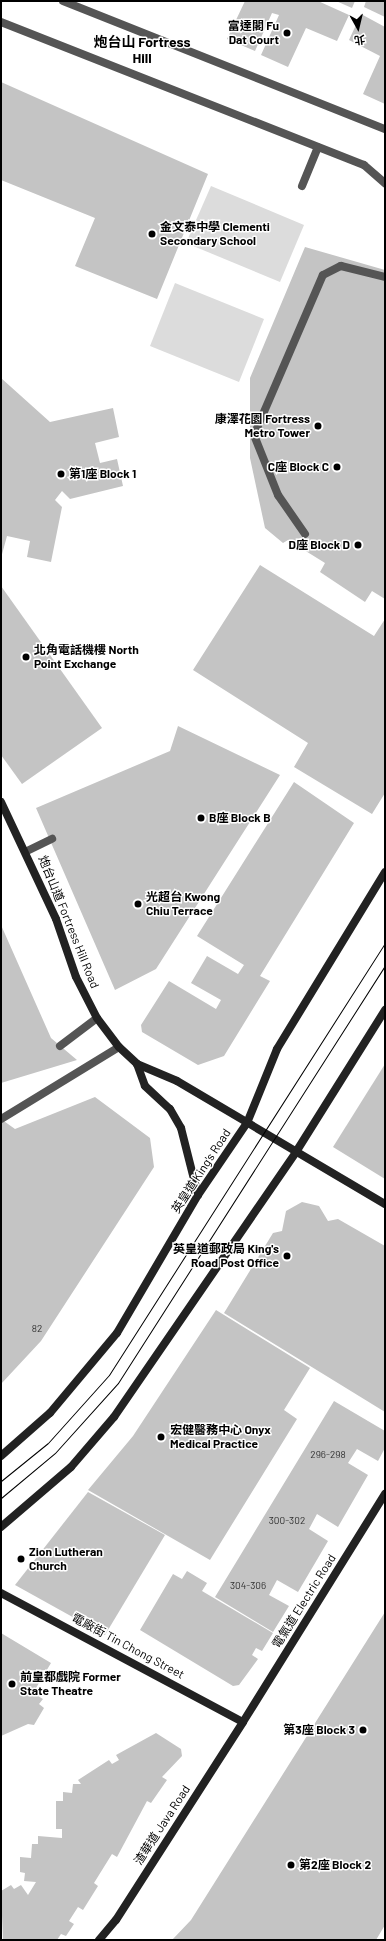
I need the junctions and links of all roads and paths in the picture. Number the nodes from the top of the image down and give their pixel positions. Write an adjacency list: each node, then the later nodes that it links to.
1 (63, 1): 3 (lane)
2 (1, 22): 4 (lane)
3 (385, 129)
4 (318, 147): 5 (lane); 6 (lane)
5 (385, 183)
6 (302, 186)
7 (385, 277): 8 (lane)
8 (305, 534)
9 (1, 802): 11 (street, 炮台山道 Fortress Hill Road)
10 (52, 839): 11 (lane)
11 (27, 852): 14 (street, 炮台山道 Fortress Hill Road)
12 (385, 872): 19 (street, 英皇道 King's Road)
13 (385, 1010): 20 (street)
14 (97, 1018): 15 (lane); 16 (street, 炮台山道 Fortress Hill Road)
15 (60, 1046)
16 (119, 1047): 17 (street, 炮台山道 Fortress Hill Road); 18 (lane)
17 (137, 1064): 19 (street, 炮台山道 Fortress Hill Road); 21 (street, 炮台山道 Fortress Hill Road)
18 (1, 1119)
19 (247, 1123): 20 (street, 炮台山道 Fortress Hill Road); 21 (street, 英皇道 King's Road)
20 (296, 1152): 22 (street, 炮台山道 Fortress Hill Road); 25 (street)
21 (198, 1195): 23 (street, 英皇道 King's Road)
22 (385, 1204)
23 (1, 1456)
24 (385, 1494): 27 (street, 電氣道 Electric Road)
25 (1, 1527)
26 (1, 1593): 27 (street, 電廠街 Tin Chong Street)
27 (243, 1722): 28 (street, 渣華道 Java Road)
28 (98, 1940)

